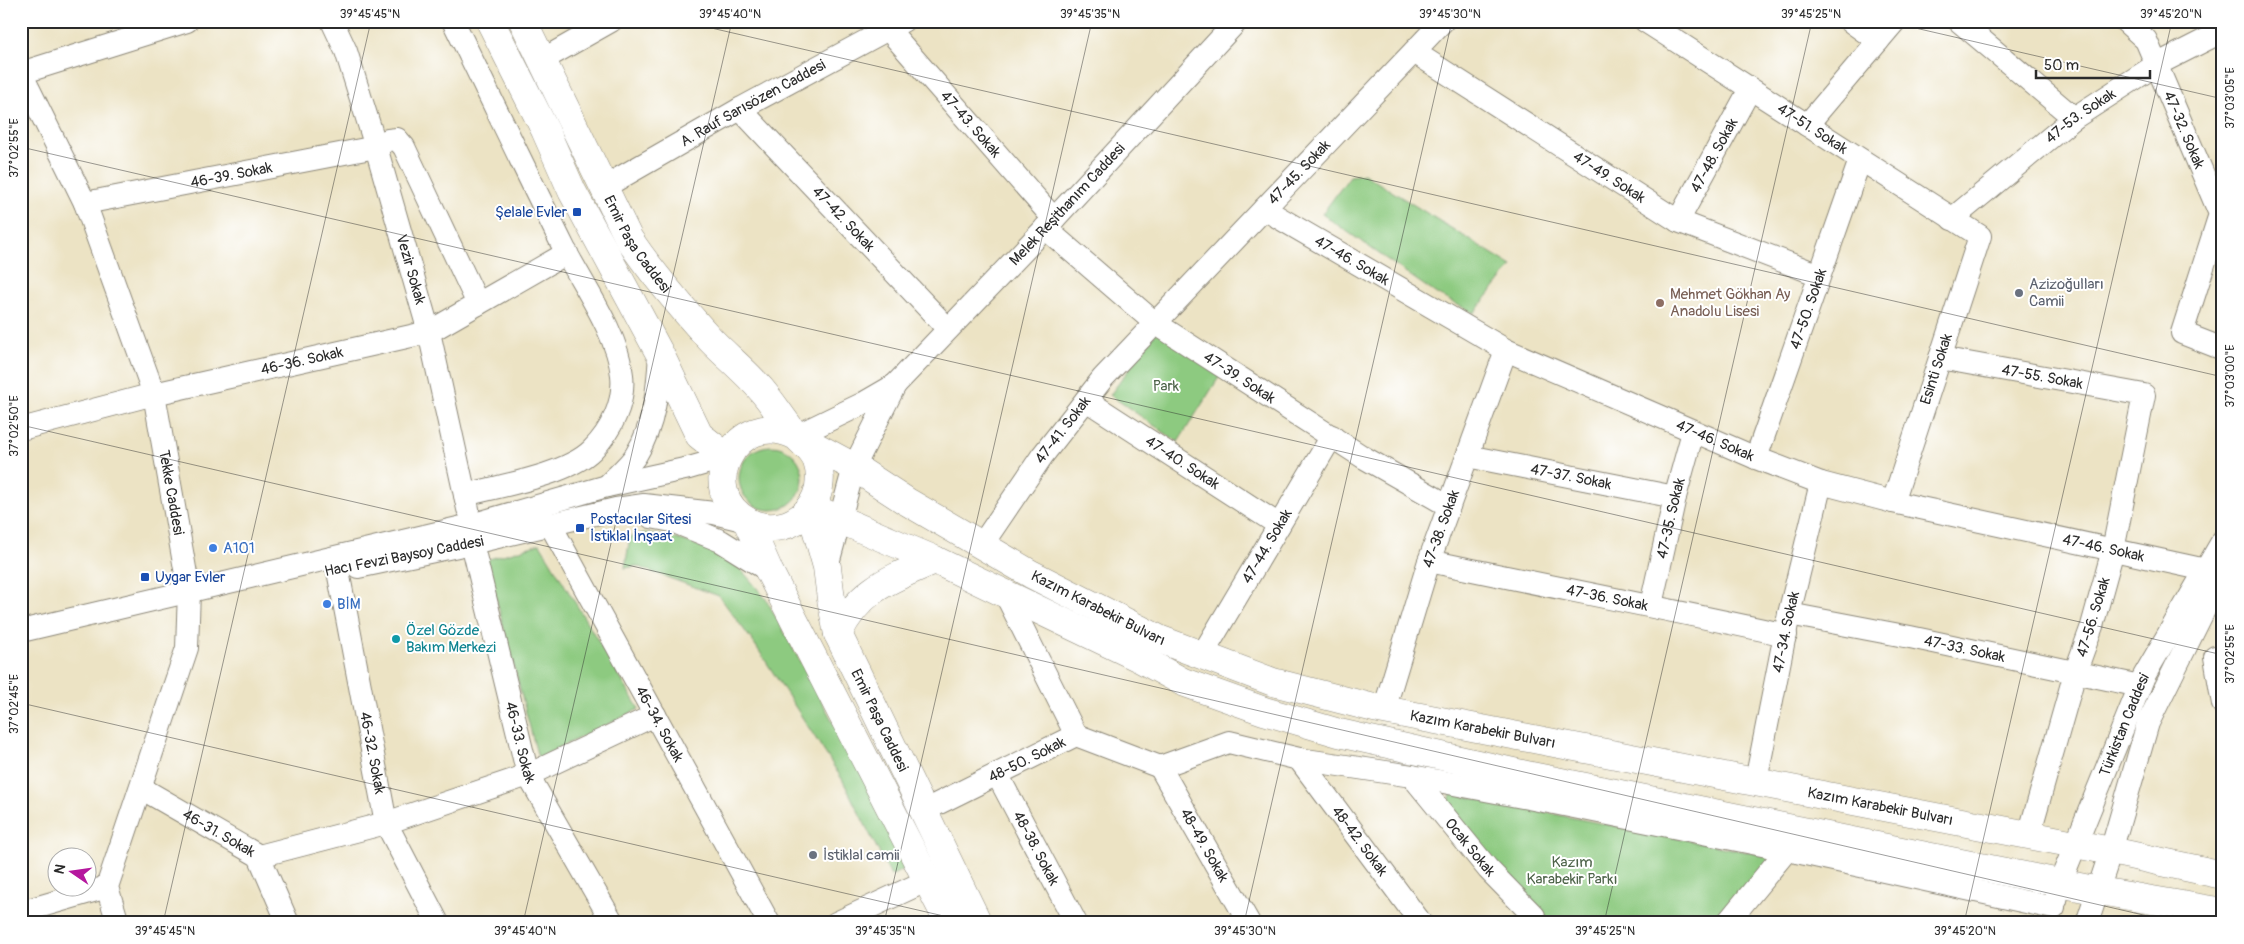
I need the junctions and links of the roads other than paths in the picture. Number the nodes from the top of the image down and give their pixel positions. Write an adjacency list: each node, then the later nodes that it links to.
1 (187, 21): 20 (street)
2 (332, 21): 25 (street, Vezir Sokak)
3 (454, 21): 34 (street)
4 (490, 21): 42 (main road, Emir Paşa Caddesi)
5 (523, 21): 18 (main road, Emir Paşa Caddesi)
6 (612, 21): 18 (street)
7 (1237, 21): 32 (street, Melek Reşithanım Caddesi)
8 (1443, 21): 17 (street, 47-45. Sokak)
9 (1645, 21): 21 (street, 47-51. Sokak)
10 (1850, 21): 16 (street)
11 (1894, 21): 16 (street)
12 (1959, 21): 23 (street)
13 (2125, 21): 19 (street, 47-32. Sokak)
14 (896, 25): 22 (street, A. Rauf Sarısözen Caddesi); 32 (street, 47-43. Sokak)
15 (2223, 31): 19 (street, 47-53. Sokak)
16 (1878, 41): 24 (street)
17 (1414, 52): 29 (street, 47-45. Sokak); 31 (street, 47-49. Sokak)
18 (542, 60): 27 (main road, Emir Paşa Caddesi)
19 (2156, 65): 23 (street, 47-53. Sokak); 40 (street, 47-32. Sokak)
20 (21, 73): 28 (street, Tekke Caddesi)
21 (1750, 89): 24 (street, 47-51. Sokak); 31 (street, 47-48. Sokak)
22 (740, 109): 27 (street, A. Rauf Sarısözen Caddesi); 38 (street, 47-42. Sokak)
23 (2074, 118): 30 (street, 47-53. Sokak)
24 (1807, 125): 26 (street, 47-51. Sokak)
25 (376, 147): 28 (street, 46-39. Sokak); 36 (street, 46-39. Sokak); 39 (street, Vezir Sokak)
26 (1860, 160): 30 (street, 47-51. Sokak); 35 (street, 47-50. Sokak)
27 (604, 187): 50 (main road, Emir Paşa Caddesi)
28 (85, 203): 45 (street, Tekke Caddesi)
29 (1264, 209): 37 (street, 47-45. Sokak); 41 (street, 47-46. Sokak)
30 (1952, 219): 33 (street, 47-51. Sokak)
31 (1678, 221): 35 (street, 47-49. Sokak)
32 (1049, 223): 37 (street, 47-39. Sokak); 38 (street, Melek Reşithanım Caddesi)
33 (1980, 236): 43 (street, Esinti Sokak)
34 (567, 253): 36 (street, 46-36. Sokak); 58 (street)
35 (1819, 275): 54 (street, 47-50. Sokak)
36 (478, 304): 39 (street, 46-36. Sokak)
37 (1156, 323): 47 (street, 47-41. Sokak); 51 (street, 47-39. Sokak)
38 (948, 329): 44 (street, Melek Reşithanım Caddesi)
39 (429, 332): 45 (street, 46-36. Sokak); 58 (street, Vezir Sokak)
40 (2223, 349)
41 (1506, 350): 49 (street, 47-46. Sokak); 52 (street, 47-38. Sokak)
42 (660, 354): 53 (main road, Emir Paşa Caddesi); 57 (street)
43 (1940, 358): 46 (street, 47-55. Sokak); 60 (street, Esinti Sokak)
44 (895, 385): 50 (street, Melek Reşithanım Caddesi); 55 (street, Melek Reşithanım Caddesi)
45 (154, 394): 48 (street, 46-36. Sokak); 78 (street, Tekke Caddesi)
46 (2144, 395): 71 (street, 47-56. Sokak)
47 (1086, 400): 67 (street, 47-40. Sokak); 70 (street, 47-41. Sokak)
48 (21, 429)
49 (1693, 432): 54 (street, 47-46. Sokak); 59 (street, 47-35. Sokak)
50 (796, 436): 53 (main road); 55 (main road, Kazım Karabekir Bulvarı); 62 (main road)
51 (1332, 436): 61 (street, 47-39. Sokak); 67 (street, 47-44. Sokak)
52 (1467, 456): 59 (street, 47-37. Sokak); 61 (street, 47-38. Sokak)
53 (727, 457): 57 (street, Hacı Fevzi Baysoy Caddesi); 65 (main road)
54 (1756, 458): 56 (street, 47-46. Sokak)
55 (854, 467): 64 (street, Melek Reşithanım Caddesi); 70 (main road, Kazım Karabekir Bulvarı)
56 (1821, 482): 60 (street, 47-46. Sokak); 81 (street, 47-34. Sokak)
57 (607, 486): 68 (street, Hacı Fevzi Baysoy Caddesi)
58 (465, 495): 68 (street, Vezir Sokak)
59 (1674, 497): 80 (street, 47-35. Sokak)
60 (1893, 502): 71 (street, 47-46. Sokak)
61 (1449, 506): 73 (street, 47-38. Sokak)
62 (810, 507): 64 (main road, Kazım Karabekir Bulvarı); 65 (main road); 74 (main road, Emir Paşa Caddesi)
63 (616, 509): 65 (street, Hacı Fevzi Baysoy Caddesi); 66 (street, Hacı Fevzi Baysoy Caddesi); 76 (street, Hacı Fevzi Baysoy Caddesi)
64 (839, 520): 72 (main road, Kazım Karabekir Bulvarı); 74 (street, Melek Reşithanım Caddesi)
65 (747, 521): 76 (main road, Emir Paşa Caddesi)
66 (550, 524): 68 (street, Hacı Fevzi Baysoy Caddesi); 91 (street, 46-34. Sokak)
67 (1279, 525): 85 (street, 47-44. Sokak)
68 (472, 534): 75 (street, Hacı Fevzi Baysoy Caddesi); 78 (street, Hacı Fevzi Baysoy Caddesi); 96 (street, 46-33. Sokak)
69 (2223, 540): 77 (street, Türkistan Caddesi)
70 (982, 546): 85 (main road, Kazım Karabekir Bulvarı)
71 (2114, 550): 77 (street, 47-46. Sokak); 87 (street, 47-56. Sokak)
72 (935, 560): 79 (main road, Kazım Karabekir Bulvarı); 83 (main road)
73 (1429, 561): 80 (street, 47-36. Sokak); 90 (street, 47-38. Sokak)
74 (827, 567): 83 (main road, Emir Paşa Caddesi)
75 (338, 571): 78 (street, Hacı Fevzi Baysoy Caddesi); 101 (street, 46-32. Sokak)
76 (769, 571): 108 (main road, Emir Paşa Caddesi)
77 (2214, 574): 86 (street, Türkistan Caddesi); 88 (street, Türkistan Caddesi)
78 (189, 591): 82 (street, Hacı Fevzi Baysoy Caddesi); 99 (street, Tekke Caddesi)
79 (1006, 595): 92 (street); 111 (main road, Kazım Karabekir Bulvarı)
80 (1651, 605): 81 (street, 47-36. Sokak)
81 (1788, 624): 87 (street, 47-33. Sokak); 98 (street, 47-34. Sokak)
82 (21, 631)
83 (838, 634): 100 (main road, Emir Paşa Caddesi)
84 (2219, 656): 86 (street); 89 (street)
85 (1201, 657): 90 (main road, Kazım Karabekir Bulvarı)
86 (2179, 660): 105 (street, Türkistan Caddesi)
87 (2075, 673): 88 (street, 47-33. Sokak); 102 (street, 47-56. Sokak)
88 (2140, 686): 103 (street, Türkistan Caddesi)
89 (2223, 704)
90 (1384, 710): 98 (main road, Kazım Karabekir Bulvarı)
91 (655, 715): 96 (street); 119 (street, 46-34. Sokak)
92 (1076, 735): 94 (street, 48-50. Sokak); 95 (street, 48-50. Sokak)
93 (1300, 759): 94 (street); 97 (street); 125 (street, 48-42. Sokak)
94 (1160, 767): 124 (street, 48-49. Sokak)
95 (997, 774): 100 (street, 48-50. Sokak); 123 (street, 48-38. Sokak)
96 (528, 775): 101 (street); 118 (street, 46-33. Sokak)
97 (1412, 776): 104 (street); 114 (street, Ocak Sokak)
98 (1756, 782): 102 (main road, Kazım Karabekir Bulvarı)
99 (141, 788): 106 (street, 46-31. Sokak); 109 (street, Tekke Caddesi)
100 (923, 811): 122 (main road, Emir Paşa Caddesi)
101 (386, 822): 106 (street); 117 (street, 46-32. Sokak)
102 (2029, 835): 103 (main road, Kazım Karabekir Bulvarı)
103 (2076, 844): 105 (main road, Kazım Karabekir Bulvarı); 111 (street, Türkistan Caddesi)
104 (1787, 850): 111 (street); 126 (street)
105 (2111, 851): 107 (main road, Kazım Karabekir Bulvarı); 110 (street, Türkistan Caddesi)
106 (259, 856): 116 (street, 46-31. Sokak)
107 (2223, 875)
108 (928, 880): 120 (street); 121 (main road, Emir Paşa Caddesi)
109 (107, 887): 112 (street); 115 (street)
110 (2099, 891): 111 (main road, Kazım Karabekir Bulvarı); 113 (main road, Kazım Karabekir Bulvarı); 127 (street, Türkistan Caddesi)
111 (2055, 905)
112 (21, 912)
113 (2223, 912)
114 (1530, 920)
115 (118, 923)
116 (288, 923)
117 (438, 923)
118 (613, 923)
119 (770, 923)
120 (836, 923)
121 (950, 923)
122 (978, 923)
123 (1076, 923)
124 (1249, 923)
125 (1421, 923)
126 (1728, 923)
127 (2087, 923)

